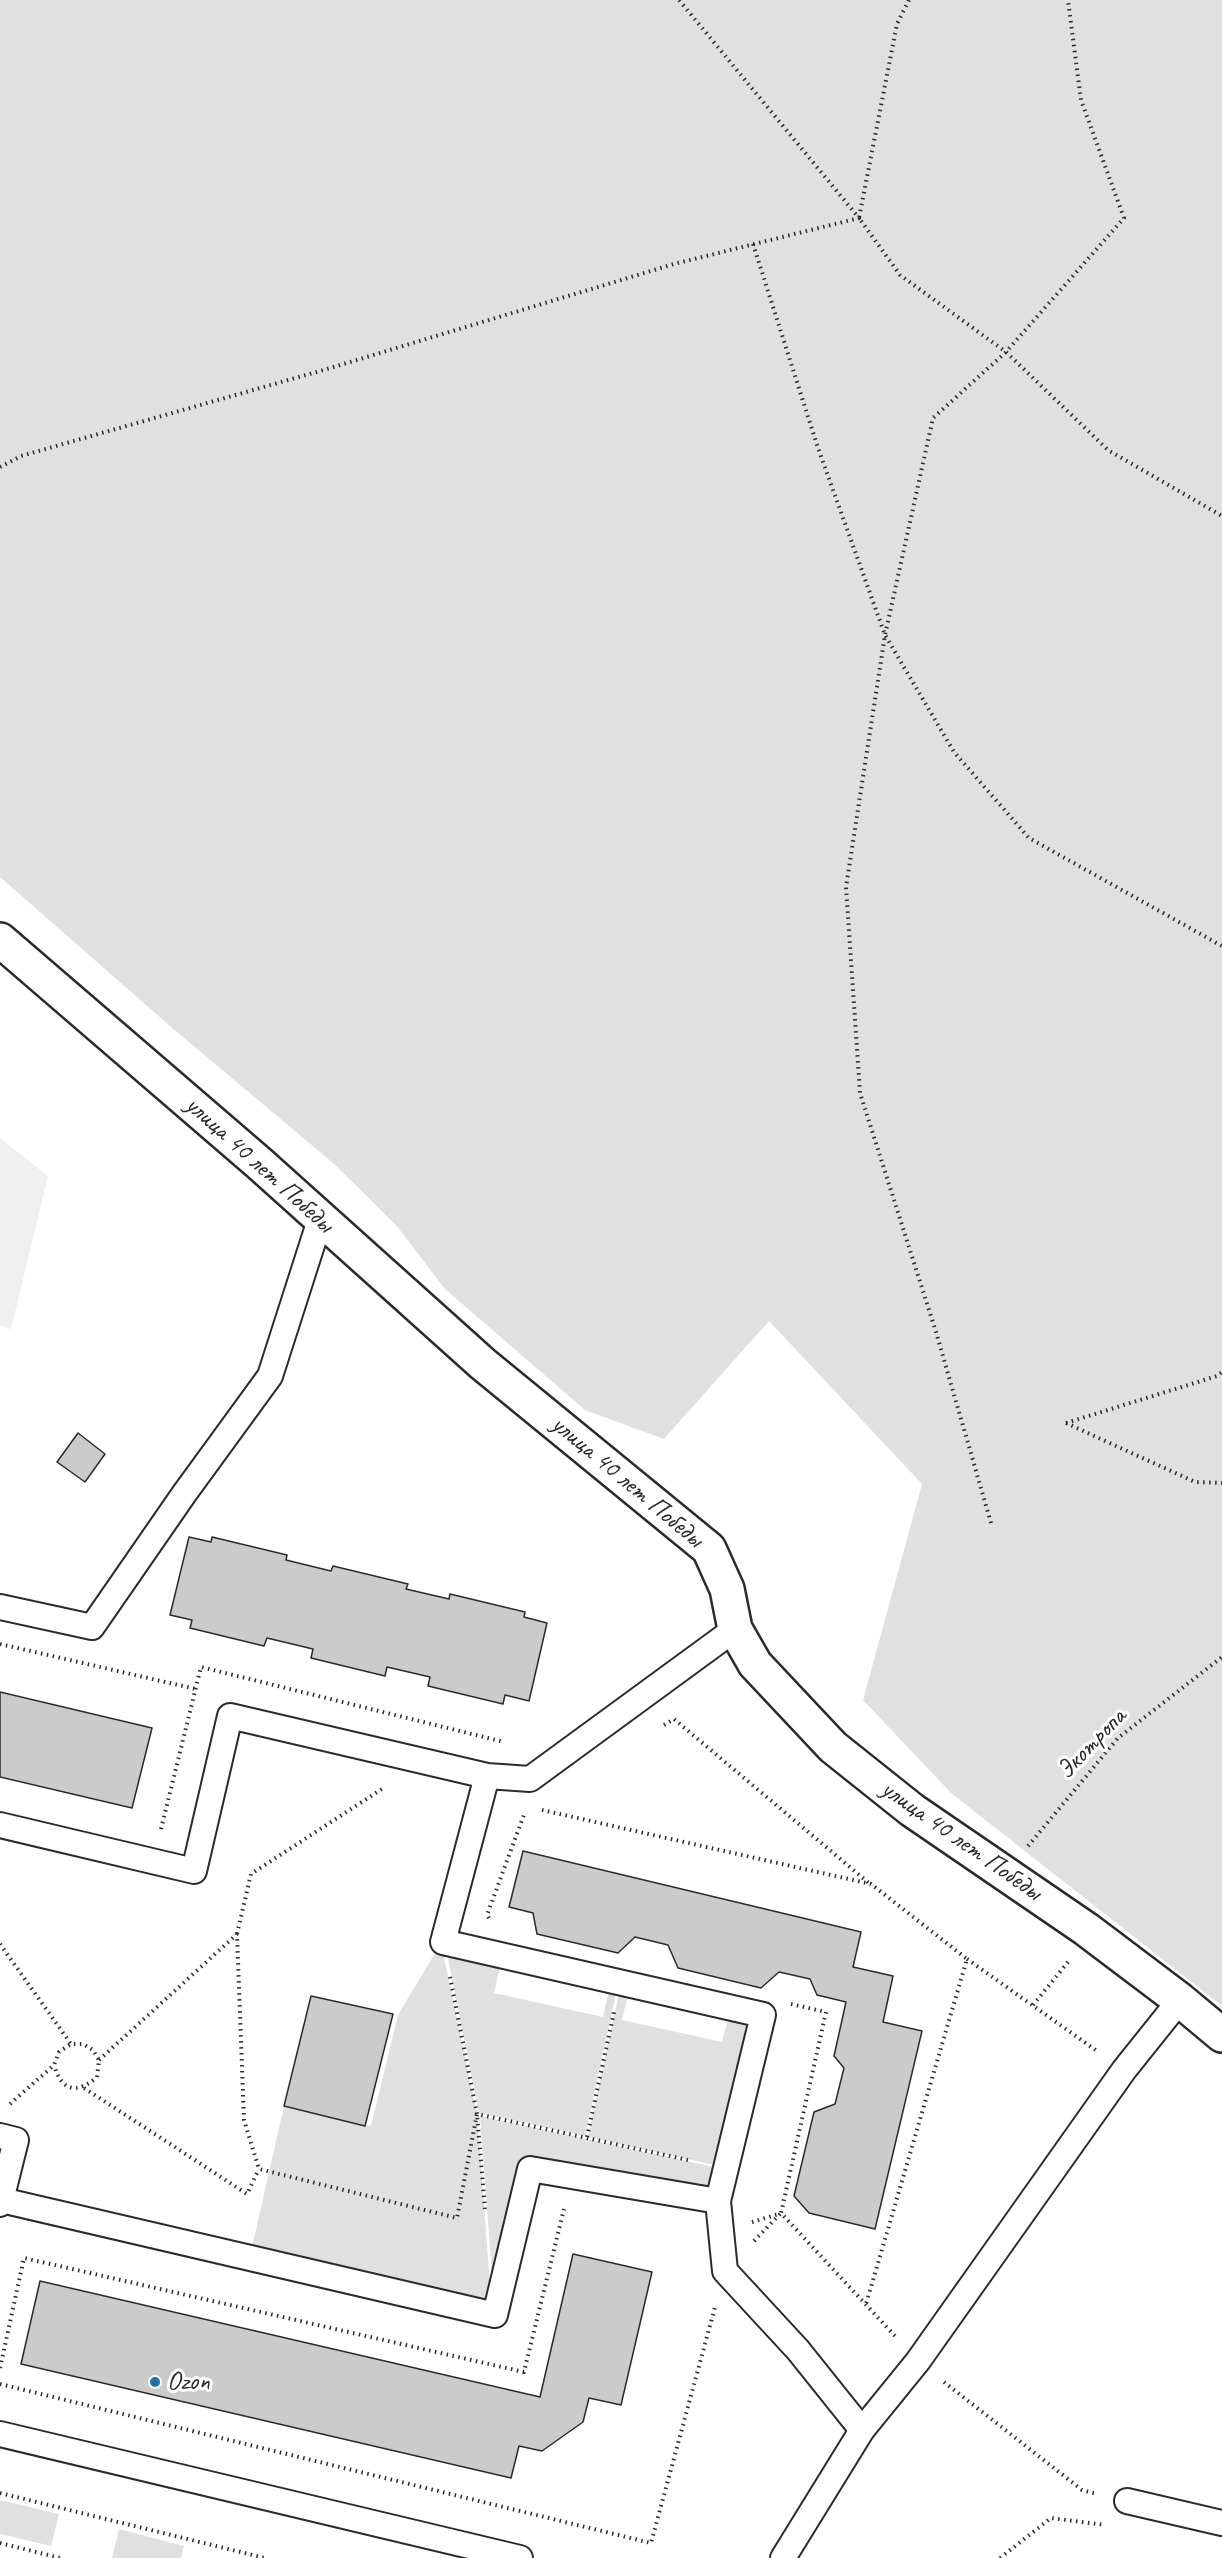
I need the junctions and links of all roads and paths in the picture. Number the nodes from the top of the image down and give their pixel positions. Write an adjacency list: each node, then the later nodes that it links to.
1 (679, 0): 4 (path)
2 (909, 0): 4 (path)
3 (1068, 0): 6 (path)
4 (859, 218): 5 (path); 6 (path)
5 (753, 244): 7 (path); 9 (path)
6 (1006, 351): 8 (path); 9 (path)
7 (0, 467)
8 (1222, 516)
9 (885, 635): 11 (path); 15 (path)
10 (0, 940): 12 (street, улица 40 лет Победы)
11 (1222, 946)
12 (320, 1220): 16 (lane); 17 (street, улица 40 лет Победы)
13 (1222, 1372): 14 (path)
14 (1222, 1484)
15 (991, 1523)
16 (0, 1607)
17 (735, 1629): 22 (lane); 27 (street, улица 40 лет Победы)
18 (0, 1644): 20 (path)
19 (1222, 1657): 27 (path, Экотропа)
20 (196, 1689): 22 (path); 26 (path)
21 (654, 1732): 28 (path)
22 (559, 1760): 24 (lane)
23 (425, 1762): 24 (lane); 25 (lane); 29 (path)
24 (487, 1776): 30 (lane)
25 (0, 1825)
26 (160, 1837)
27 (1006, 1873): 34 (street, улица 40 лет Победы)
28 (871, 1884)
29 (237, 1934): 37 (path); 46 (path)
30 (443, 1942): 33 (lane); 42 (path)
31 (0, 1944): 36 (path)
32 (968, 1959): 39 (path)
33 (620, 1982): 44 (path); 47 (lane)
34 (1180, 2000): 35 (street, улица 40 лет Победы); 39 (lane)
35 (1222, 2035)
36 (71, 2044): 37 (path); 38 (path)
37 (99, 2060): 40 (path)
38 (54, 2065): 40 (path); 41 (path)
39 (1124, 2070): 53 (lane)
40 (84, 2088): 46 (path)
41 (9, 2105)
42 (477, 2114): 44 (path); 46 (path); 50 (path)
43 (0, 2136): 48 (lane)
44 (587, 2137): 45 (path)
45 (699, 2162)
46 (259, 2169)
47 (718, 2201): 48 (lane); 51 (lane)
48 (1, 2202)
49 (781, 2213): 51 (path)
50 (486, 2220)
51 (725, 2271): 54 (path); 55 (lane)
52 (866, 2304): 53 (path)
53 (918, 2361): 55 (lane); 58 (path)
54 (0, 2384)
55 (862, 2430): 65 (lane)
56 (0, 2434): 64 (lane)
57 (0, 2493): 63 (path)
58 (1127, 2500): 59 (lane)
59 (1222, 2523)
60 (1115, 2526): 66 (path)
61 (0, 2543): 62 (path)
62 (60, 2558)
63 (265, 2558)
64 (520, 2558)
65 (783, 2558)
66 (1000, 2558)

